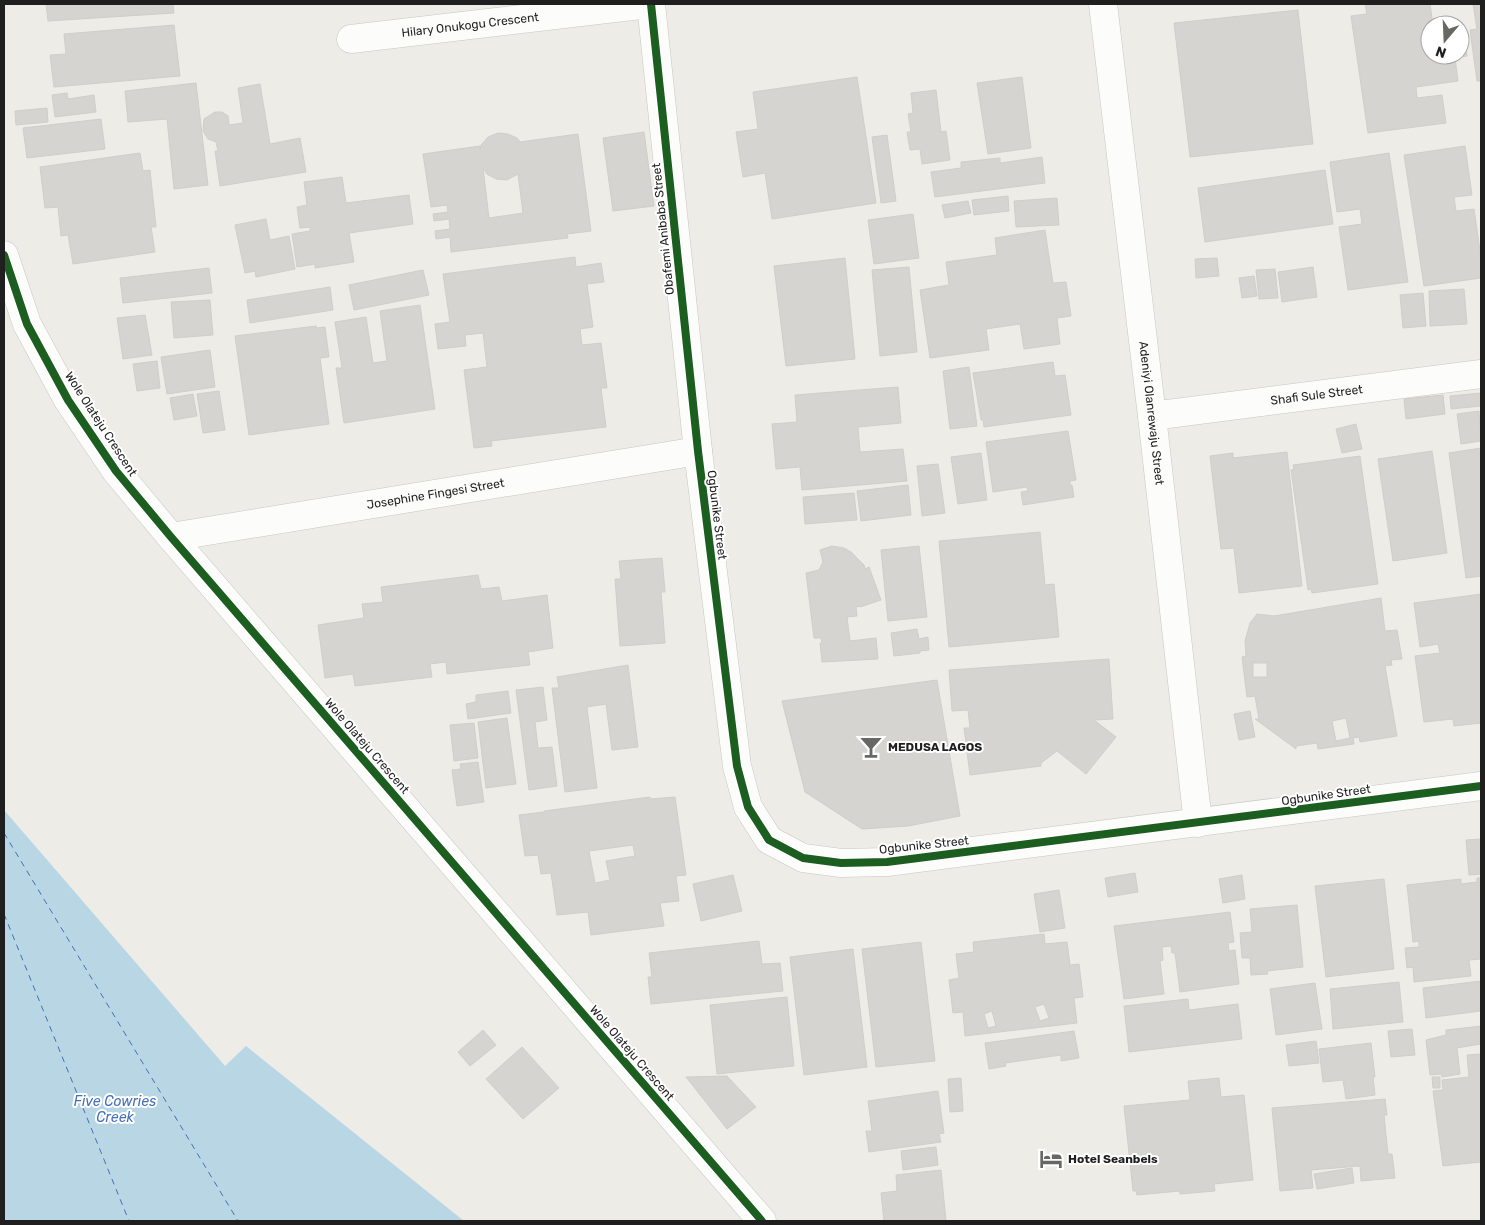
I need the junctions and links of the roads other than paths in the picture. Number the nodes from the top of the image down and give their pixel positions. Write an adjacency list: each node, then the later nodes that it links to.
1 (650, 4): 3 (street, Hilary Onukogu Crescent); 7 (street, Obafemi Anibaba Street)
2 (1103, 4): 6 (street, Adeniyi Olanrewaju Street)
3 (351, 39)
4 (4, 255): 8 (street, Wole Olateju Crescent)
5 (1481, 374): 6 (street, Shafi Sule Street)
6 (1152, 416): 10 (street, Adeniyi Olanrewaju Street)
7 (698, 451): 8 (street, Josephine Fingesi Street); 10 (street, Ogbunike Street)
8 (171, 537): 11 (street, Wole Olateju Crescent)
9 (1481, 786): 10 (street, Ogbunike Street)
10 (1198, 823)
11 (762, 1221)

